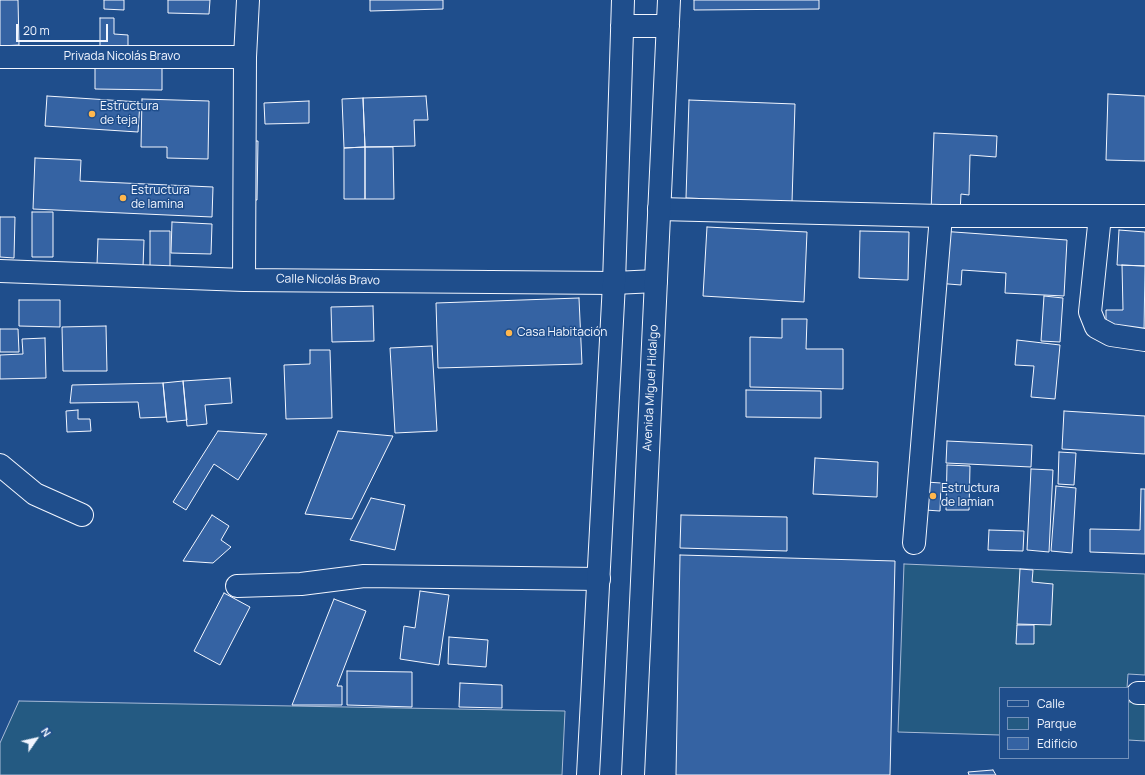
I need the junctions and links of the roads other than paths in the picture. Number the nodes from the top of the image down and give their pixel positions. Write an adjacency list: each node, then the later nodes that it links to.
1 (248, 0): 7 (street)
2 (623, 0): 4 (street)
3 (669, 0): 5 (street, Avenida Miguel Hidalgo)
4 (622, 26): 5 (street); 15 (street)
5 (668, 26): 8 (street, Avenida Miguel Hidalgo)
6 (0, 57): 7 (street, Privada Nicolás Bravo)
7 (245, 57): 13 (street)
8 (659, 209): 9 (street); 14 (street, Avenida Miguel Hidalgo)
9 (941, 216): 10 (street); 19 (street)
10 (1100, 216): 11 (street); 16 (street)
11 (1145, 216)
12 (0, 271): 13 (street, Calle Nicolás Bravo)
13 (244, 280): 15 (street, Calle Nicolás Bravo)
14 (656, 281): 15 (street, Calle Nicolás Bravo); 23 (street, Avenida Miguel Hidalgo)
15 (614, 283): 20 (street)
16 (1145, 340)
17 (0, 465): 18 (street)
18 (82, 515)
19 (914, 544)
20 (599, 579): 21 (street); 22 (street)
21 (237, 586)
22 (588, 775)
23 (633, 775)

